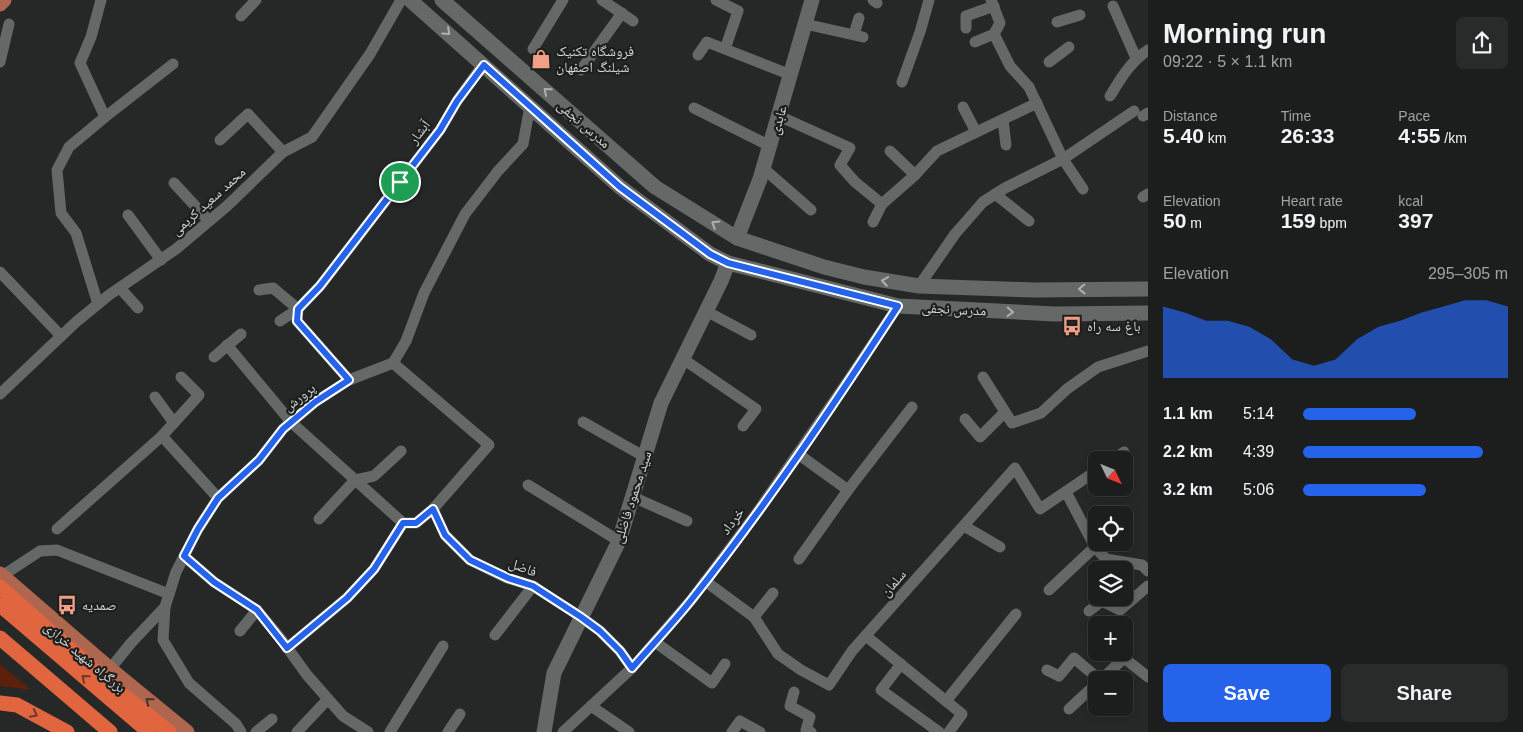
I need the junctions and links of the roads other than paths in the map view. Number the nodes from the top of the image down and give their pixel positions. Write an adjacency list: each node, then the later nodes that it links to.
1 (4, 0): 13 (main road)
2 (102, 0): 46 (street)
3 (256, 0): 17 (street)
4 (401, 0): 52 (street, محمد سعید کریمی)
5 (442, 0): 66 (main road, مدرس نجفی, one-way to 5)
6 (563, 0): 27 (street)
7 (602, 0): 15 (street)
8 (716, 0): 28 (street)
9 (812, 0): 22 (main road, عابدی)
10 (929, 0): 38 (street)
11 (420, 3): 35 (main road, مدرس نجفی, one-way to 35)
12 (993, 3): 23 (street); 24 (street)
13 (0, 4)
14 (1113, 6): 31 (street)
15 (622, 14): 19 (street); 36 (street)
16 (1080, 15): 20 (street)
17 (241, 16)
18 (859, 18): 22 (street)
19 (633, 21)
20 (1057, 22)
21 (9, 24): 32 (street)
22 (805, 24): 37 (main road, عابدی)
23 (966, 28)
24 (994, 34): 25 (street); 40 (street)
25 (975, 42)
26 (1068, 47): 33 (street)
27 (533, 49)
28 (725, 49): 30 (street); 37 (street)
29 (1148, 50): 31 (street)
30 (698, 55)
31 (1136, 58): 39 (street)
32 (0, 62)
33 (1049, 62)
34 (173, 64): 46 (street)
35 (484, 65): 41 (main road, مدرس نجفی); 78 (street, آبشار)
36 (581, 70)
37 (790, 74): 45 (main road, عابدی)
38 (902, 82)
39 (1110, 96)
40 (1037, 103): 47 (street); 54 (street)
41 (530, 106): 68 (main road, مدرس نجفی); 90 (street)
42 (694, 108): 51 (street)
43 (963, 108): 48 (street)
44 (1142, 114): 54 (street)
45 (779, 116): 51 (main road, عابدی); 60 (street)
46 (105, 117): 75 (street)
47 (1003, 120): 48 (street); 50 (street)
48 (976, 132): 56 (street)
49 (220, 140): 52 (street)
50 (1006, 145)
51 (770, 146): 55 (main road, عابدی)
52 (283, 152): 63 (street, محمد سعید کریمی)
53 (890, 152): 56 (street)
54 (1063, 159): 58 (street); 59 (street)
55 (764, 168): 61 (street); 66 (main road, عابدی)
56 (915, 175): 60 (street)
57 (174, 183): 63 (street)
58 (1082, 189)
59 (995, 194): 64 (street); 70 (street)
60 (882, 204): 65 (street)
61 (811, 210)
62 (128, 215): 67 (street)
63 (209, 221): 67 (street, محمد سعید کریمی)
64 (1029, 221)
65 (873, 222)
66 (737, 238): 70 (main road, مدرس نجفی, one-way to 66)
67 (161, 260): 71 (street, محمد سعید کریمی)
68 (728, 263): 76 (main road, مدرس نجفی); 79 (main road, سید محمود فاضلی)
69 (0, 272): 85 (street)
70 (920, 286): 72 (main road, مدرس نجفی, one-way to 70)
71 (120, 288): 75 (street, محمد سعید کریمی); 77 (street)
72 (1112, 289): 73 (main road, مدرس نجفی); 81 (main road)
73 (1148, 289)
74 (259, 290): 78 (street)
75 (98, 304): 85 (street, محمد سعید کریمی)
76 (898, 306): 81 (main road, مدرس نجفی, one-way to 81); 105 (street, خرداد)
77 (138, 308)
78 (298, 309): 82 (street, آبشار); 93 (street)
79 (706, 311): 84 (street); 89 (main road, سید محمود فاضلی)
80 (1148, 312): 81 (main road, مدرس نجفی)
81 (1114, 313)
82 (280, 321)
83 (240, 334): 86 (street)
84 (752, 335)
85 (61, 336): 94 (street, محمد سعید کریمی)
86 (227, 345): 88 (street); 99 (street)
87 (1148, 351): 97 (street)
88 (214, 357)
89 (683, 359): 102 (street); 106 (main road, سید محمود فاضلی)
90 (392, 363): 93 (street, پرورش); 114 (street)
91 (983, 377): 97 (street)
92 (181, 378): 101 (street)
93 (349, 380): 99 (street, پرورش)
94 (0, 394)
95 (155, 397): 101 (street)
96 (912, 407): 110 (street)
97 (1005, 412): 98 (street)
98 (965, 419)
99 (292, 422): 108 (street); 113 (street, پرورش)
100 (583, 422): 106 (street)
101 (174, 423): 103 (street)
102 (743, 426)
103 (162, 436): 113 (street); 120 (street)
104 (400, 451): 108 (street)
105 (798, 454): 110 (street); 129 (street, خرداد)
106 (645, 457): 112 (main road, سید محمود فاضلی)
107 (1088, 477): 111 (street, سلمان)
108 (355, 480): 115 (street); 117 (street)
109 (528, 485): 121 (street)
110 (848, 490): 126 (street)
111 (1066, 492): 118 (street, سلمان); 119 (street)
112 (633, 497): 116 (street); 121 (main road, سید محمود فاضلی)
113 (218, 498): 125 (street, پرورش)
114 (433, 509): 117 (street); 130 (street, فاضل)
115 (319, 519)
116 (687, 521)
117 (403, 523): 148 (street)
118 (964, 526): 122 (street); 144 (street, سلمان)
119 (1088, 528)
120 (57, 529)
121 (619, 541): 140 (main road, سید محمود فاضلی)
122 (1000, 547)
123 (1091, 551): 132 (street)
124 (1102, 551): 127 (street)
125 (184, 556): 134 (street, پرورش); 137 (street)
126 (800, 559)
127 (1146, 566)
128 (0, 579): 134 (street); 152 (main road); 169 (highway)
129 (705, 581): 141 (street, سلمان); 146 (street, خرداد)
130 (533, 586): 140 (street, فاضل); 143 (street)
131 (1148, 586): 138 (street)
132 (1049, 590)
133 (773, 593): 141 (street)
134 (169, 594): 136 (street, پرورش)
135 (0, 606): 168 (highway, بزرگراه شهید خرازی, one-way to 135)
136 (165, 607): 152 (street, پرورش); 171 (street)
137 (257, 610): 142 (street); 148 (street)
138 (1089, 611)
139 (1016, 614): 160 (street)
140 (581, 617): 151 (street, فاضل); 177 (main road, سید محمود فاضلی)
141 (754, 617): 144 (street, سلمان)
142 (240, 631)
143 (495, 635)
144 (866, 636): 150 (street)
145 (0, 638): 167 (highway)
146 (654, 642): 149 (street); 151 (street, خرداد)
147 (443, 646): 175 (street)
148 (287, 648): 159 (street)
149 (725, 664)
150 (900, 664): 160 (street); 183 (street)
151 (632, 668): 162 (street, خرداد)
152 (110, 669): 170 (main road, one-way to 152)
153 (1047, 670): 154 (street)
154 (1089, 671)
155 (1110, 671): 156 (street)
156 (1148, 677)
157 (1088, 691): 163 (street)
158 (794, 692): 182 (street)
159 (328, 699): 173 (street); 174 (street)
160 (946, 701): 184 (street)
161 (0, 703): 166 (highway, one-way to 166)
162 (591, 706): 178 (street, خرداد); 179 (street)
163 (1069, 709)
164 (460, 714): 176 (street)
165 (272, 719): 172 (street)
166 (67, 732)
167 (110, 732)
168 (149, 732)
169 (169, 732)
170 (187, 732)
171 (241, 732)
172 (256, 732)
173 (297, 732)
174 (368, 732)
175 (390, 732)
176 (448, 732)
177 (544, 732)
178 (563, 732)
179 (629, 732)
180 (732, 732): 181 (street)
181 (760, 732)
182 (810, 732)
183 (939, 732)
184 (949, 732)

